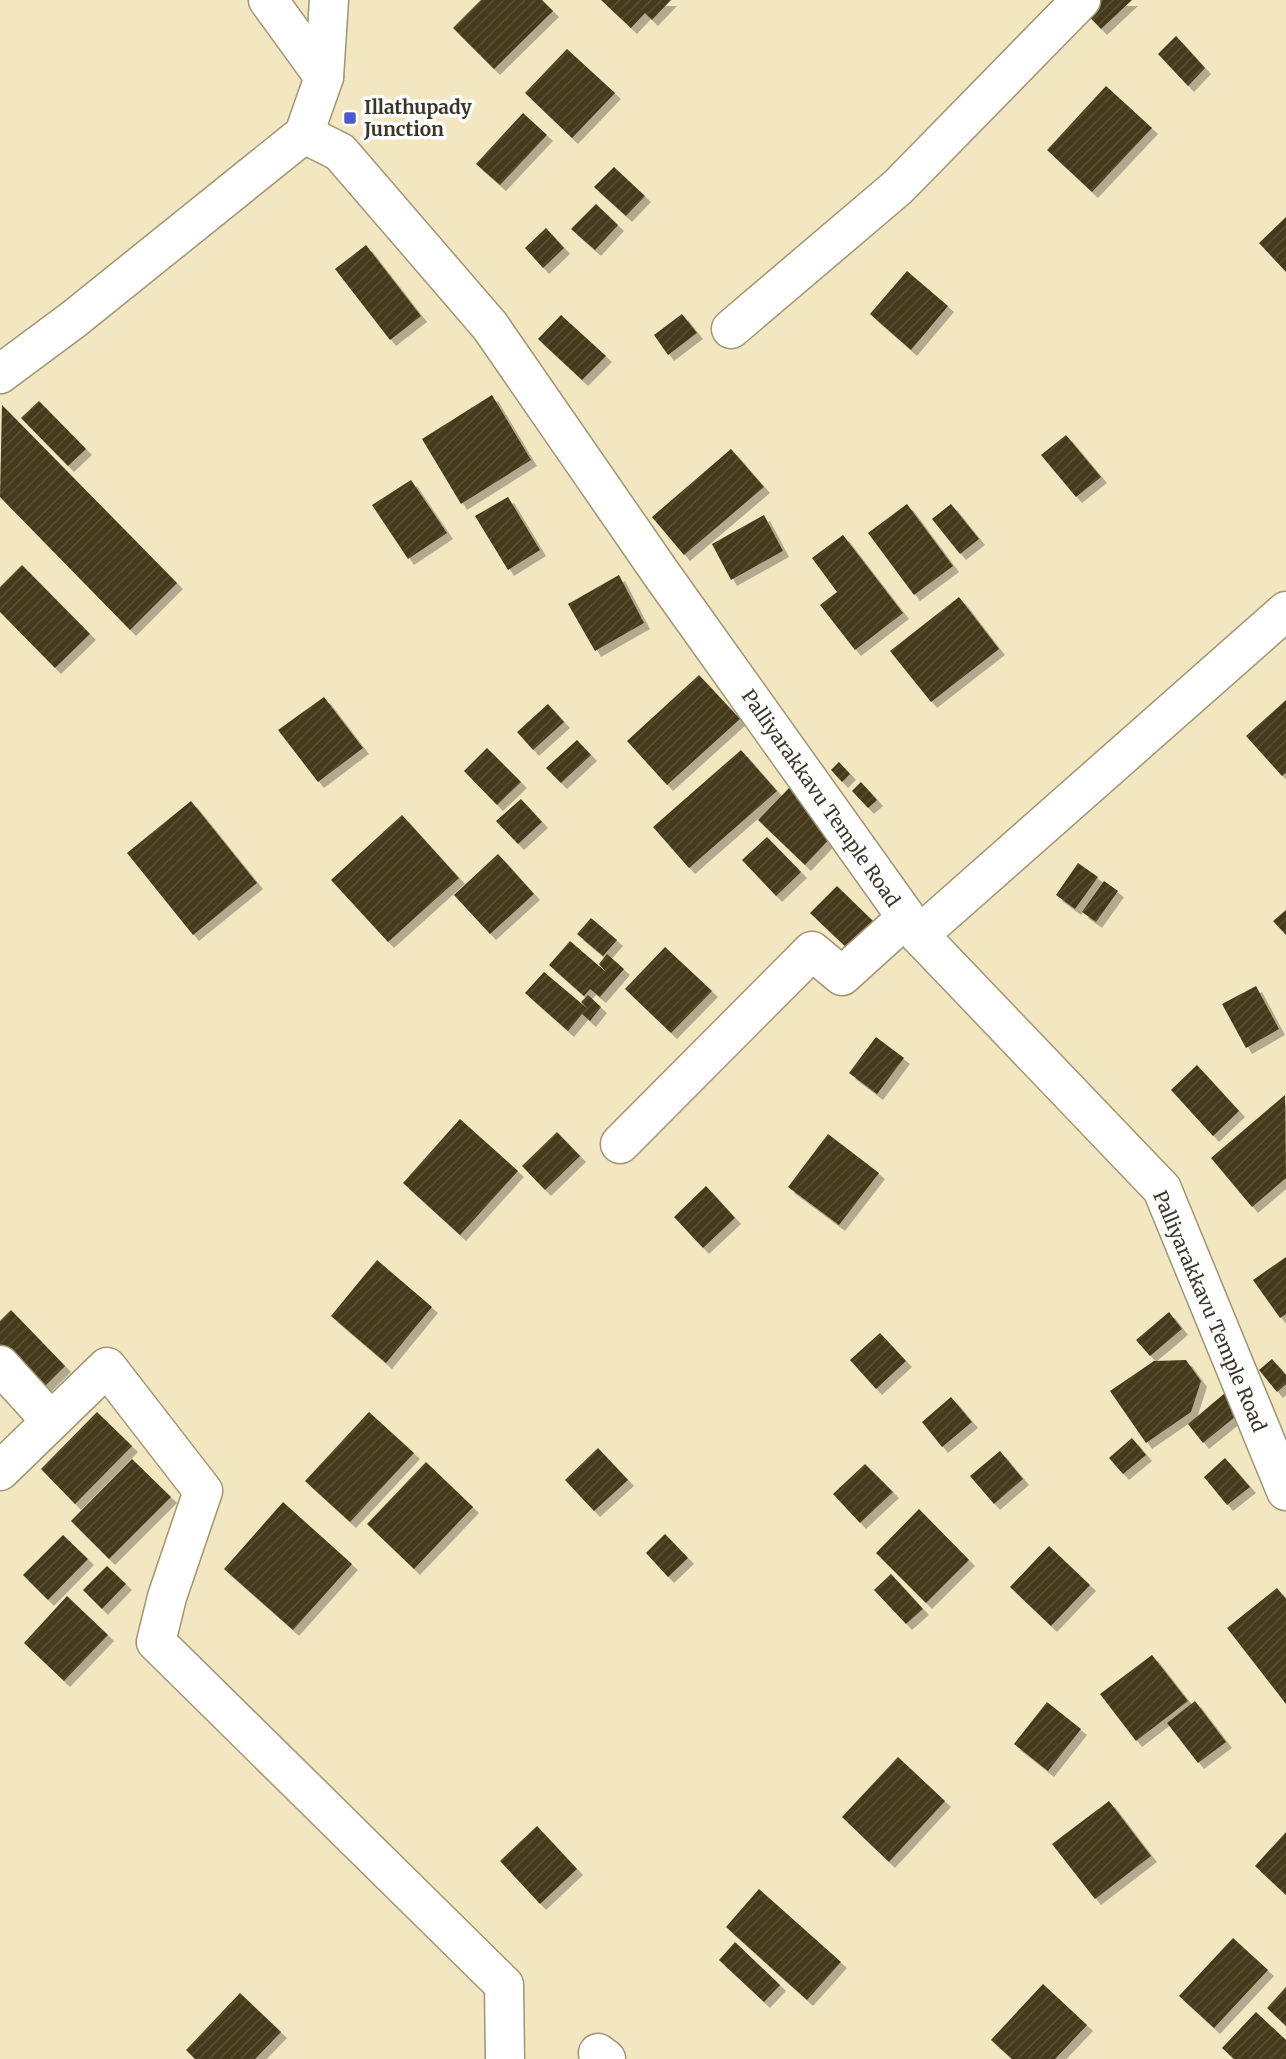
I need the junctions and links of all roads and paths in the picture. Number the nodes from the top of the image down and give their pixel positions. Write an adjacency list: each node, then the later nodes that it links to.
1 (268, 0): 4 (street)
2 (329, 0): 4 (street)
3 (1082, 0): 6 (street)
4 (324, 77): 5 (street)
5 (304, 134): 7 (street); 9 (street, Palliyarakkavu Temple Road)
6 (731, 329)
7 (0, 374)
8 (1286, 611): 9 (street)
9 (913, 926): 10 (street); 14 (street, Palliyarakkavu Temple Road)
10 (620, 1144)
11 (0, 1365): 12 (street)
12 (51, 1421): 13 (street); 15 (street)
13 (0, 1471)
14 (1286, 1491)
15 (505, 2059)

